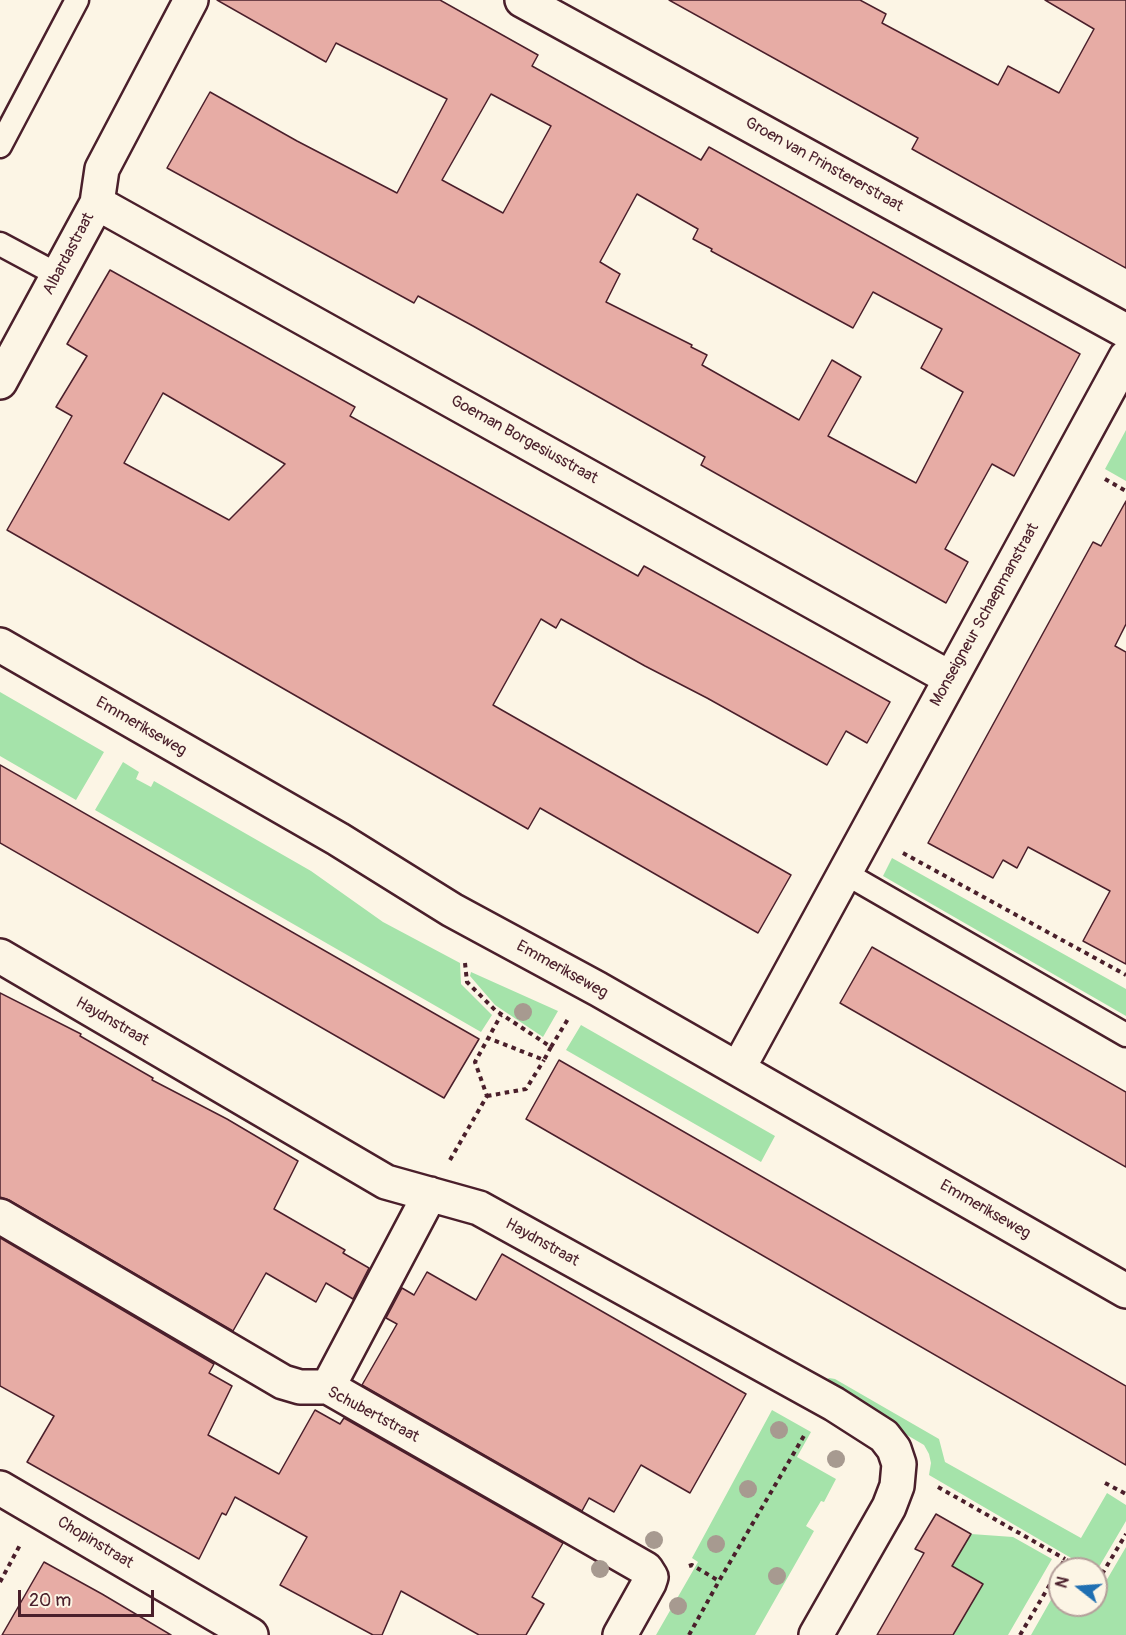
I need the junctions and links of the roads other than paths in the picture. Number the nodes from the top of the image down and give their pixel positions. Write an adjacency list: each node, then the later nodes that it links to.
1 (77, 0): 4 (lane)
2 (191, 0): 5 (street, Albardastraat)
3 (522, 0): 8 (street, Groen van Prinstererstraat)
4 (0, 146)
5 (97, 203): 7 (street, Albardastraat); 12 (street, Goeman Borgesiusstraat)
6 (0, 244): 7 (lane)
7 (58, 275): 10 (street, Albardastraat)
8 (1126, 331)
9 (1126, 357): 12 (street, Monseigneur Schaepmanstraat)
10 (1, 379)
11 (0, 645): 16 (street, Emmerikseweg)
12 (950, 678): 13 (street, Monseigneur Schaepmanstraat)
13 (845, 873): 15 (lane); 16 (street, Monseigneur Schaepmanstraat)
14 (0, 956): 17 (street, Haydnstraat)
15 (1126, 1035)
16 (738, 1069): 19 (street, Emmerikseweg)
17 (430, 1194): 20 (street); 24 (street, Haydnstraat)
18 (0, 1216): 20 (street, Schubertstraat)
19 (1126, 1291)
20 (328, 1387): 23 (street, Schubertstraat)
21 (0, 1488): 22 (street, Chopinstraat)
22 (245, 1634)
23 (620, 1635)
24 (816, 1635)

